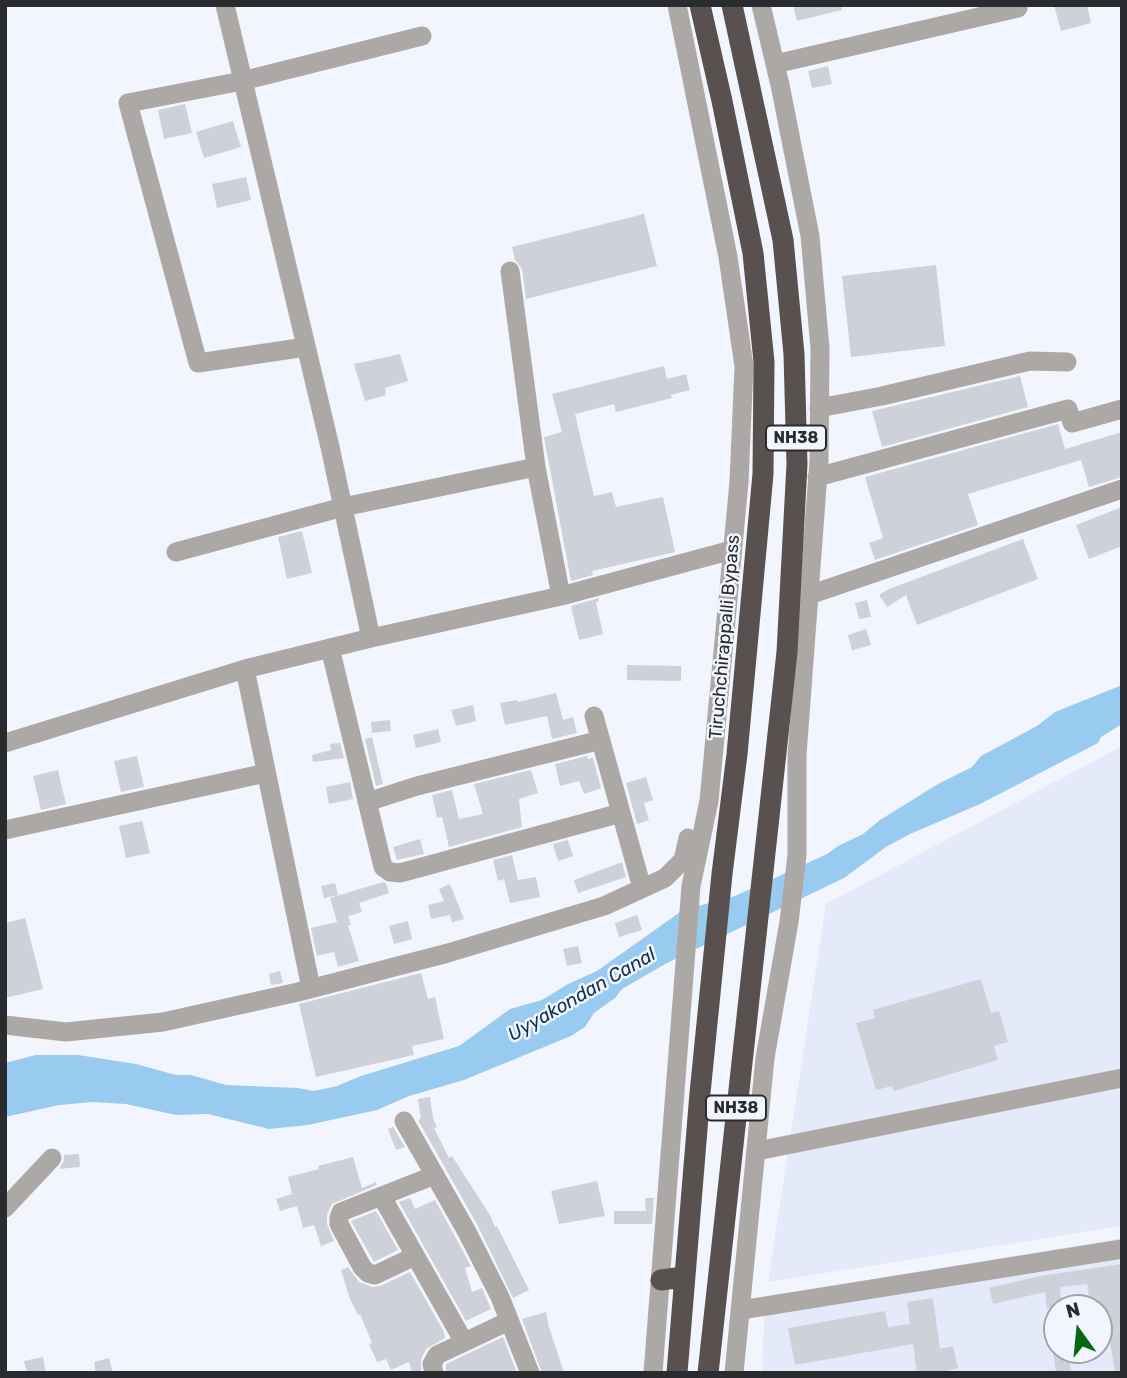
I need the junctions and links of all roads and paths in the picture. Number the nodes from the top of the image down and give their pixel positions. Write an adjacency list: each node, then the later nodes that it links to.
1 (225, 5): 9 (street)
2 (677, 5): 19 (street)
3 (700, 5): 46 (highway, Tiruchchirappalli Bypass / NH38)
4 (732, 5): 55 (highway, NH38)
5 (761, 5): 8 (street)
6 (1018, 9): 8 (street)
7 (422, 36): 9 (street)
8 (775, 64): 13 (street)
9 (242, 81): 11 (street); 11 (street)
10 (510, 271): 15 (street)
11 (306, 347): 18 (street)
12 (1067, 362): 13 (street)
13 (819, 408): 16 (street)
14 (1122, 409): 16 (street)
15 (536, 467): 18 (street); 22 (street)
16 (817, 477): 21 (street)
17 (1122, 489): 21 (street)
18 (343, 507): 20 (street); 23 (street)
19 (732, 550): 22 (street); 29 (street)
20 (176, 552)
21 (808, 595): 39 (street)
22 (561, 596): 23 (street)
23 (371, 638): 24 (street)
24 (330, 648): 25 (street); 31 (street)
25 (245, 669): 28 (street); 30 (street)
26 (594, 716): 27 (street)
27 (601, 740): 31 (street); 32 (street)
28 (5, 743)
29 (713, 748): 34 (street); 47 (street)
30 (267, 773): 33 (street); 35 (street)
31 (367, 802): 32 (street)
32 (621, 813): 34 (street)
33 (5, 830)
34 (642, 888): 35 (street)
35 (312, 988): 36 (street)
36 (5, 1025)
37 (1122, 1078): 39 (street)
38 (404, 1121): 41 (street)
39 (757, 1151): 48 (street)
40 (52, 1158): 43 (street)
41 (435, 1175): 42 (street); 49 (street)
42 (382, 1197): 45 (street); 45 (street)
43 (5, 1208)
44 (1122, 1249): 48 (street)
45 (415, 1256): 50 (street)
46 (684, 1277): 47 (highway); 54 (highway, NH38)
47 (661, 1280): 53 (street)
48 (741, 1310): 56 (street)
49 (509, 1321): 50 (street); 52 (street)
50 (464, 1342): 51 (street)
51 (434, 1373)
52 (530, 1373)
53 (653, 1373)
54 (677, 1373)
55 (708, 1373)
56 (734, 1373)

